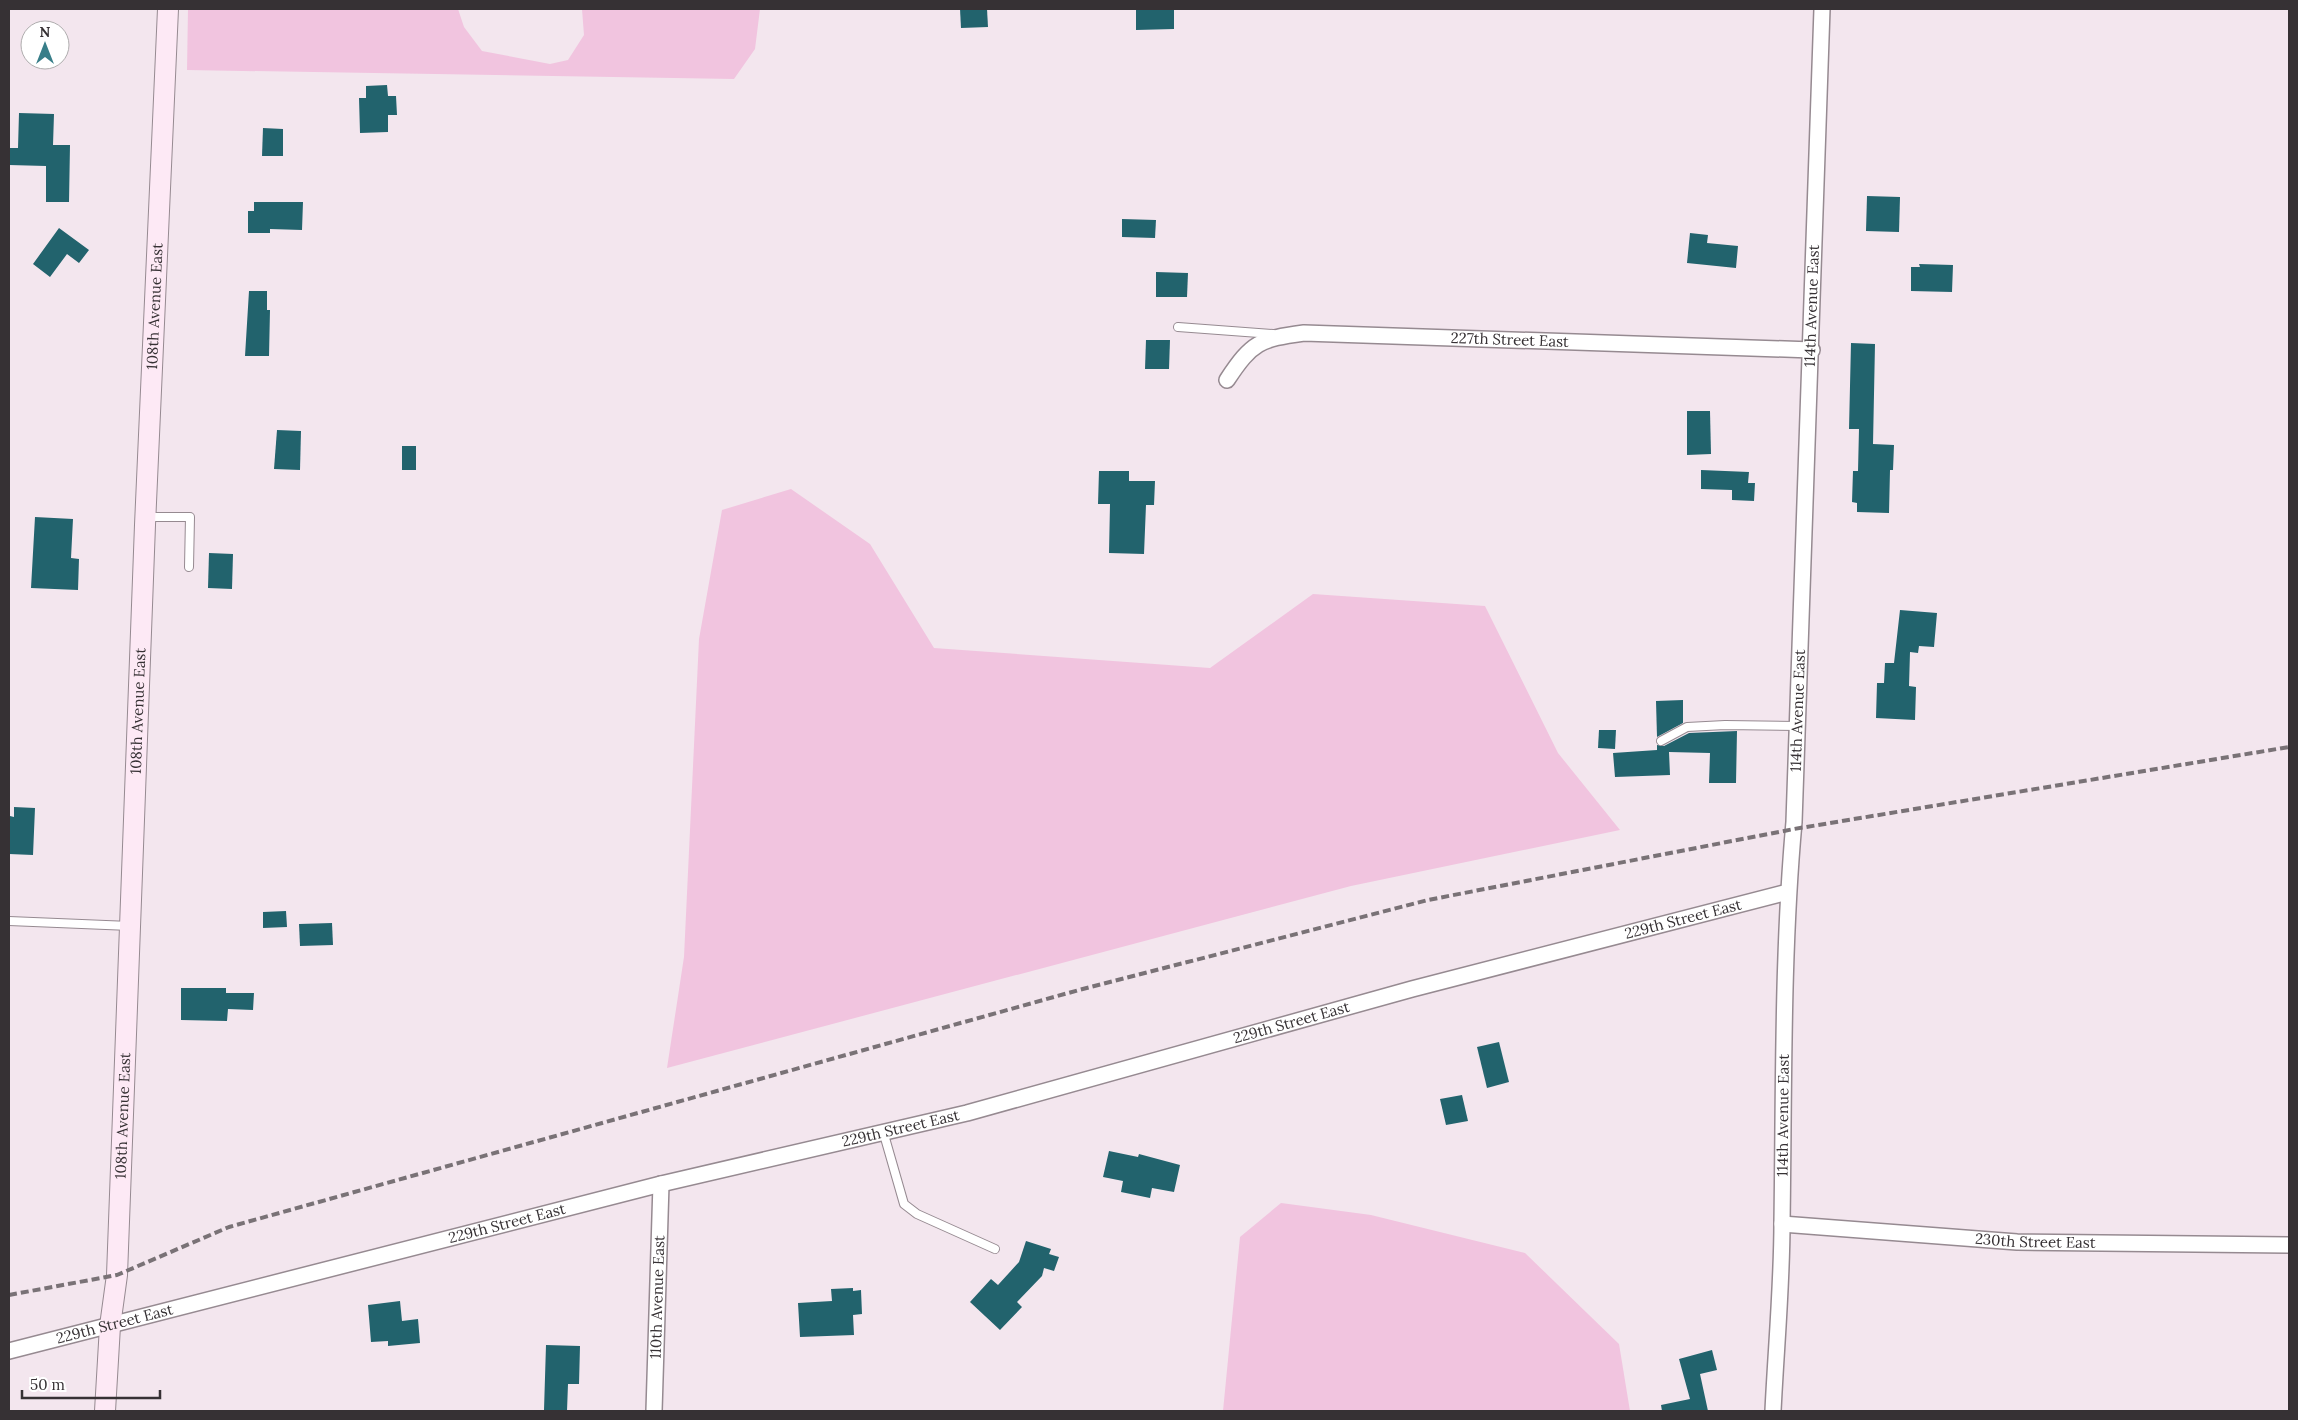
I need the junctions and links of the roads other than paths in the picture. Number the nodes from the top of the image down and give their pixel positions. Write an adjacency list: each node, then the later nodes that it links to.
1 (168, 9): 7 (street, 108th Avenue East)
2 (1822, 9): 5 (street, 114th Avenue East)
3 (1178, 327): 4 (lane)
4 (1285, 336): 5 (street, 227th Street East); 6 (street, 227th Street East)
5 (1812, 350): 9 (street, 114th Avenue East)
6 (1227, 380)
7 (145, 517): 8 (lane); 13 (street, 108th Avenue East)
8 (189, 567)
9 (1798, 726): 10 (lane); 11 (street, 114th Avenue East)
10 (1661, 741)
11 (1788, 892): 14 (street, 229th Street East); 16 (street, 114th Avenue East)
12 (9, 920): 13 (lane)
13 (130, 926): 19 (street, 108th Avenue East)
14 (883, 1131): 15 (street, 229th Street East); 18 (lane)
15 (661, 1184): 19 (street, 229th Street East); 22 (street, 110th Avenue East)
16 (1782, 1224): 17 (street, 230th Street East); 23 (street, 114th Avenue East)
17 (2289, 1245)
18 (995, 1249)
19 (110, 1326): 20 (street, 229th Street East); 21 (street, 108th Avenue East)
20 (9, 1351)
21 (105, 1411)
22 (654, 1411)
23 (1773, 1411)

